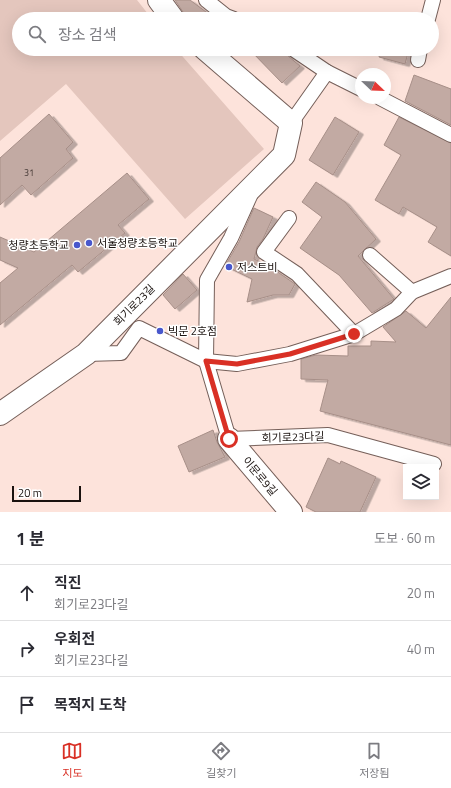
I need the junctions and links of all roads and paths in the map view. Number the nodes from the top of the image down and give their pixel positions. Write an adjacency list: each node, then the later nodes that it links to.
1 (159, 0): 4 (street)
2 (206, 0): 5 (lane)
3 (432, 0): 6 (lane)
4 (168, 12)
5 (221, 12)
6 (429, 12)
7 (213, 56): 12 (street)
8 (303, 56): 9 (lane)
9 (327, 72): 10 (lane); 12 (lane)
10 (355, 86)
11 (391, 104): 13 (lane)
12 (291, 123): 14 (street, 회기로23길)
13 (451, 135)
14 (256, 182): 20 (street, 회기로23길); 21 (lane, 회기로23길)
15 (289, 218): 19 (lane)
16 (370, 255): 18 (lane)
17 (451, 276): 18 (lane)
18 (412, 292): 19 (lane)
19 (354, 334): 21 (lane)
20 (86, 354): 21 (lane); 22 (street, 회기로23길)
21 (206, 361): 23 (lane)
22 (0, 414)
23 (229, 439): 24 (lane, 회기로23다길); 25 (street, 이문로9길)
24 (434, 464)
25 (291, 512)

